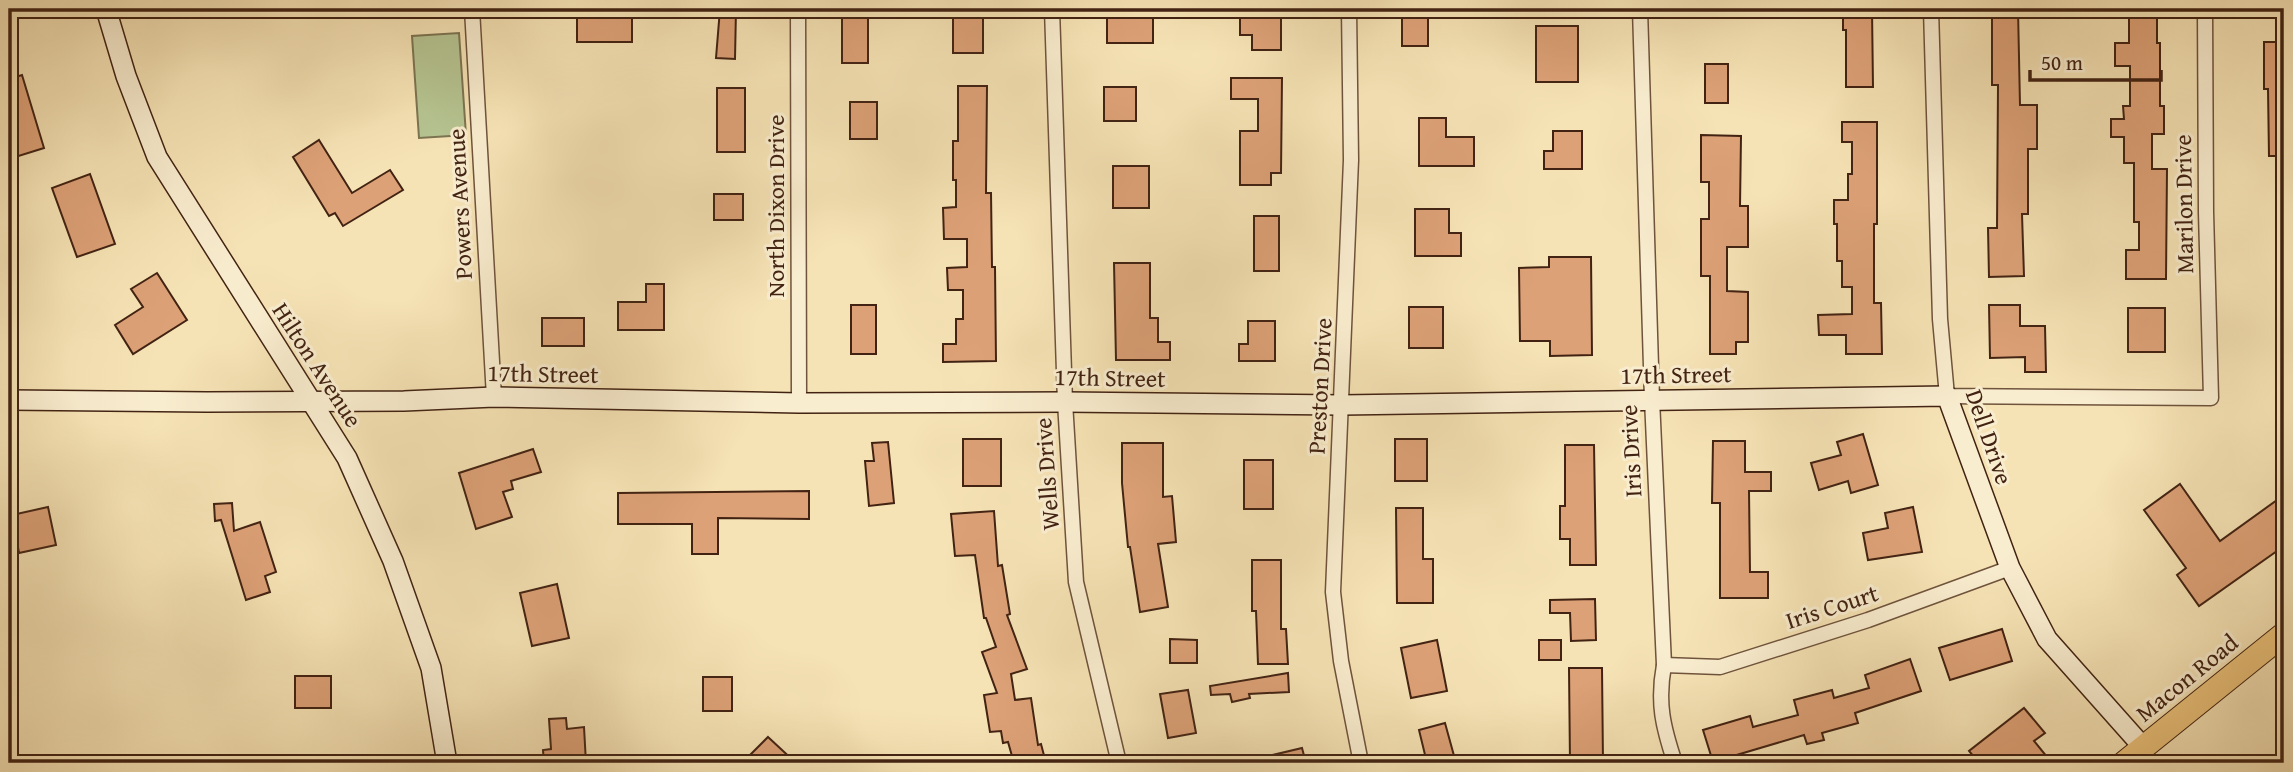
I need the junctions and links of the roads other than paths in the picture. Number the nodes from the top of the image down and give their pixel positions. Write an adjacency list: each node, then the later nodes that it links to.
1 (106, 9): 14 (street, Hilton Avenue)
2 (472, 9): 10 (street, Powers Avenue)
3 (798, 9): 16 (street, North Dixon Drive)
4 (1052, 9): 15 (street, Wells Drive)
5 (1349, 9): 17 (street, Preston Drive)
6 (1640, 9): 12 (street, Iris Drive)
7 (1931, 9): 9 (street, Dell Drive)
8 (2205, 9): 11 (street, Marilon Drive)
9 (1947, 396): 11 (street, 17th Street); 12 (street, 17th Street); 18 (street, Dell Drive)
10 (494, 397): 14 (street, 17th Street); 16 (street, 17th Street)
11 (2211, 398)
12 (1652, 399): 17 (street, 17th Street); 20 (street, Iris Drive)
13 (9, 400): 14 (street, 17th Street)
14 (312, 401): 22 (street, Hilton Avenue)
15 (1065, 402): 16 (street, 17th Street); 17 (street, 17th Street); 23 (street, Wells Drive)
16 (799, 403)
17 (1342, 405): 24 (street, Preston Drive)
18 (2010, 568): 20 (street, Iris Court); 21 (street, Dell Drive)
19 (2284, 634): 21 (main road, Macon Road)
20 (1664, 665): 25 (street, Iris Drive)
21 (2143, 747): 26 (main road, Macon Road)
22 (447, 763)
23 (1119, 763)
24 (1361, 763)
25 (1675, 763)
26 (2124, 763)

